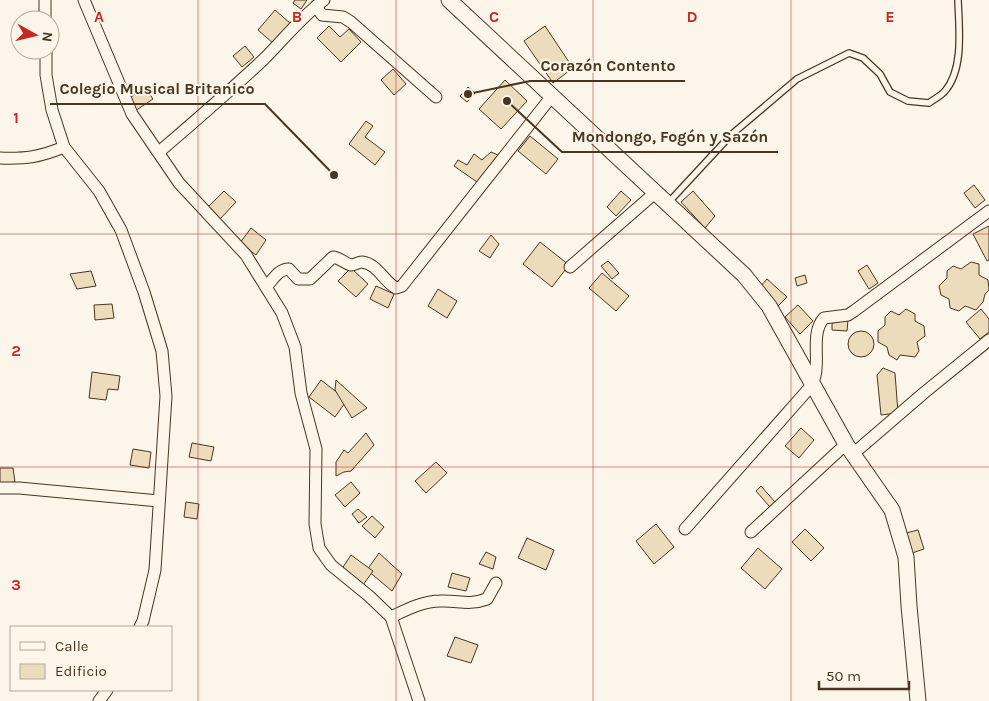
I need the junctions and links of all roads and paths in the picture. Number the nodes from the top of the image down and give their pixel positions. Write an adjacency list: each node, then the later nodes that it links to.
1 (84, 0): 9 (street)
2 (448, 0): 6 (street)
3 (958, 0): 12 (lane)
4 (320, 3): 7 (street); 9 (street)
5 (46, 60): 8 (street)
6 (552, 96): 11 (street); 15 (street)
7 (436, 97)
8 (64, 146): 10 (street); 20 (street)
9 (158, 152): 15 (street)
10 (0, 158)
11 (656, 192): 12 (street); 14 (street)
12 (668, 203): 17 (street)
13 (989, 211): 17 (street)
14 (570, 267)
15 (266, 288): 24 (street)
16 (989, 340): 18 (street)
17 (812, 385): 18 (street); 21 (street)
18 (850, 449): 22 (street); 27 (street)
19 (0, 488): 20 (street)
20 (159, 501): 25 (street)
21 (685, 529)
22 (751, 532)
23 (496, 583): 24 (street)
24 (390, 617): 26 (street)
25 (140, 626)
26 (419, 701)
27 (918, 701)

